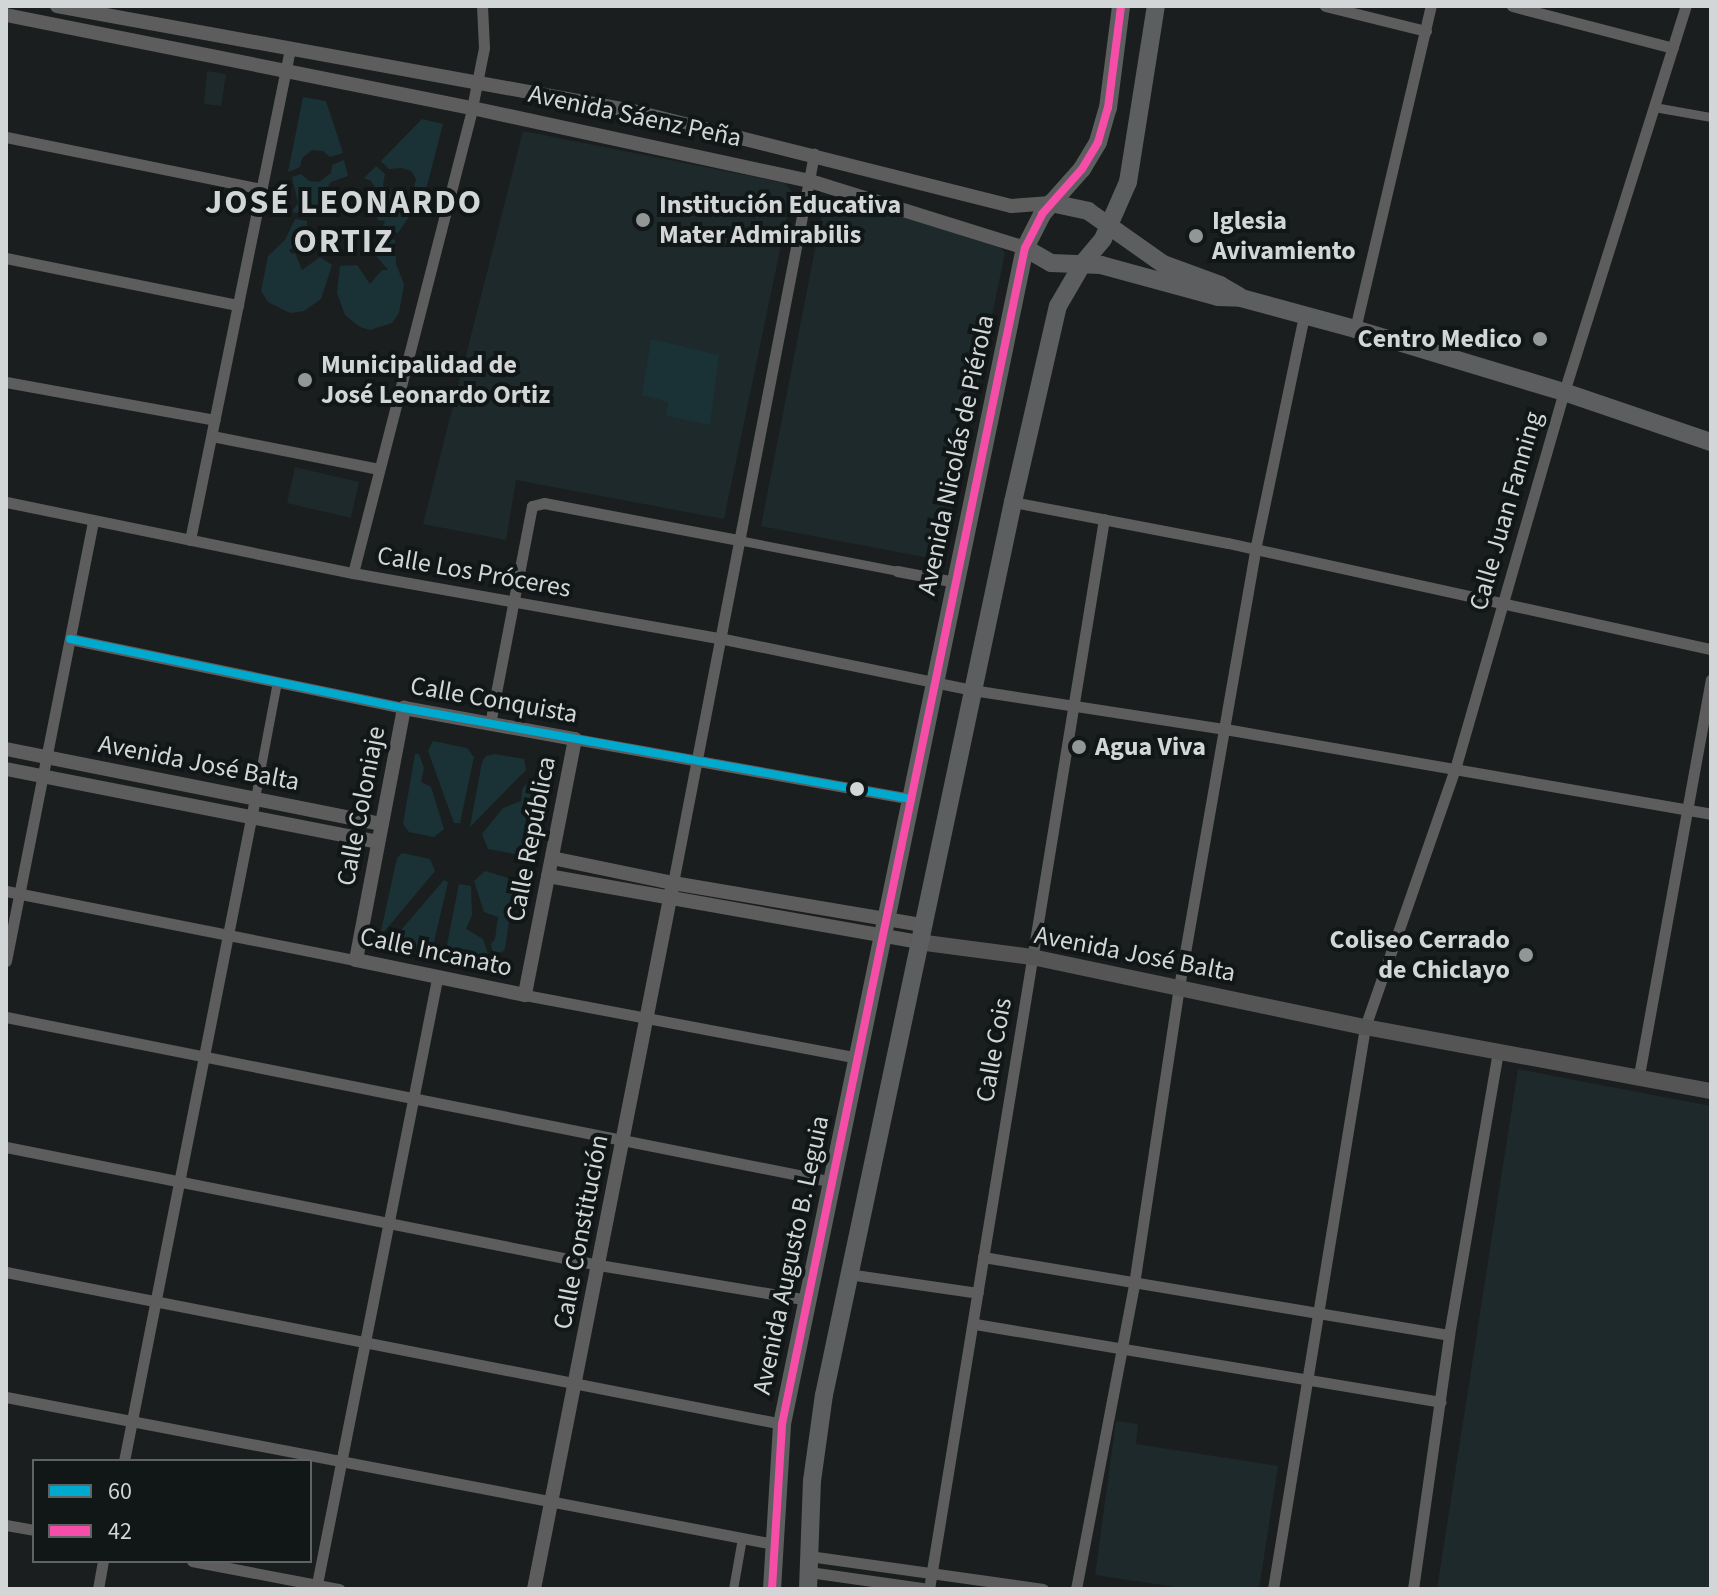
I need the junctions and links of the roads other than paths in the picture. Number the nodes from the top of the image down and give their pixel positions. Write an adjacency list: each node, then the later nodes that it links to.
1 (57, 6): 13 (street, Avenida Sáenz Peña)
2 (482, 6): 15 (street)
3 (1121, 6): 23 (main road, Avenida Nicolás de Piérola)
4 (1156, 6): 24 (main road)
5 (1325, 6): 11 (street)
6 (1431, 6): 11 (street)
7 (1512, 6): 9 (street)
8 (1686, 6): 12 (street, Calle Juan Fanning)
9 (1546, 10): 12 (street)
10 (6, 15): 14 (street, Avenida Sáenz Peña)
11 (1426, 31): 31 (street)
12 (1673, 48): 16 (street, Calle Juan Fanning)
13 (290, 49): 14 (street); 15 (street, Avenida Sáenz Peña)
14 (286, 73): 17 (street, Avenida Sáenz Peña); 22 (street)
15 (477, 80): 17 (street); 20 (street, Avenida Sáenz Peña)
16 (1654, 107): 18 (street); 33 (street, Calle Juan Fanning)
17 (472, 108): 21 (street, Avenida Sáenz Peña); 37 (street)
18 (1711, 117)
19 (6, 137): 22 (street)
20 (814, 154): 21 (street); 23 (street, Avenida Sáenz Peña)
21 (810, 181): 25 (street, Avenida Sáenz Peña); 43 (street)
22 (262, 189): 29 (street)
23 (1051, 203): 24 (main road, Avenida Sáenz Peña); 25 (main road, Avenida Nicolás de Piérola)
24 (1109, 226): 27 (main road); 28 (main road, Avenida Sáenz Peña)
25 (1025, 248): 27 (main road, Avenida Sáenz Peña); 47 (main road, Avenida Nicolás de Piérola)
26 (6, 258): 29 (street)
27 (1083, 263): 28 (main road, Avenida Sáenz Peña); 39 (main road)
28 (1241, 298): 30 (main road, Avenida Sáenz Peña)
29 (238, 305): 34 (street)
30 (1304, 316): 31 (main road, Avenida Sáenz Peña); 44 (street)
31 (1355, 329): 33 (main road, Avenida Sáenz Peña)
32 (6, 382): 34 (street)
33 (1564, 392): 36 (main road, Avenida Sáenz Peña); 49 (street, Calle Juan Fanning)
34 (215, 420): 35 (street)
35 (212, 436): 37 (street); 42 (street)
36 (1711, 442)
37 (379, 469): 46 (street)
38 (6, 502): 41 (street, Calle Los Próceres)
39 (1013, 502): 40 (street); 56 (main road)
40 (1104, 519): 44 (street); 57 (street, Calle Cois)
41 (93, 520): 42 (street, Calle Los Próceres); 51 (street)
42 (190, 540): 46 (street, Calle Los Próceres)
43 (738, 540): 45 (street); 48 (street); 50 (street)
44 (1255, 550): 49 (street); 60 (street)
45 (897, 571): 47 (street)
46 (353, 573): 48 (street, Calle Los Próceres)
47 (956, 582): 53 (main road, Avenida Nicolás de Piérola)
48 (514, 601): 50 (street, Calle Los Próceres); 59 (street)
49 (1502, 603): 52 (street); 66 (street, Calle Juan Fanning)
50 (719, 638): 53 (street, Calle Los Próceres); 64 (street)
51 (70, 639): 55 (street, Calle Conquista); 63 (street)
52 (1711, 649)
53 (936, 680): 56 (street, Calle Los Próceres); 69 (main road, Avenida Nicolás de Piérola)
54 (1711, 680): 70 (street)
55 (277, 682): 58 (street, Calle Conquista); 68 (street)
56 (972, 690): 57 (street, Calle Los Próceres); 82 (main road)
57 (1076, 704): 60 (street, Calle Los Próceres); 84 (street, Calle Cois)
58 (404, 708): 59 (street, Calle Conquista); 73 (street, Calle Coloniaje)
59 (490, 724): 61 (street, Calle Conquista)
60 (1225, 729): 66 (street, Calle Los Próceres); 88 (street)
61 (575, 739): 64 (street, Calle Conquista); 75 (street, Calle República)
62 (6, 749): 63 (street, Avenida José Balta)
63 (46, 757): 67 (street); 68 (street, Avenida José Balta)
64 (696, 758): 69 (street, Calle Conquista); 77 (street)
65 (6, 769): 67 (street, Avenida José Balta)
66 (1455, 769): 70 (street, Calle Los Próceres); 92 (street, Calle Juan Fanning)
67 (42, 776): 72 (street, Avenida José Balta); 79 (street)
68 (255, 798): 72 (street); 73 (street, Avenida José Balta)
69 (911, 799): 81 (main road, Avenida Nicolás de Piérola)
70 (1686, 810): 71 (street, Calle Los Próceres); 96 (street)
71 (1711, 814)
72 (252, 818): 74 (street, Avenida José Balta); 83 (street)
73 (382, 824): 74 (street, Calle Coloniaje)
74 (378, 842): 85 (street, Calle Coloniaje)
75 (552, 858): 76 (street, Calle República); 77 (street, Avenida José Balta)
76 (548, 876): 80 (street, Avenida José Balta); 89 (street, Calle República)
77 (673, 883): 80 (street, Calle Constitución); 81 (street, Avenida José Balta)
78 (6, 891): 79 (street, Calle Incanato)
79 (19, 894): 83 (street, Calle Incanato); 86 (street)
80 (668, 899): 81 (street, Avenida José Balta); 91 (street, Calle Constitución)
81 (884, 927): 82 (street, Avenida José Balta); 95 (main road, Avenida Augusto B. Leguia)
82 (920, 933): 84 (main road, Avenida José Balta); 108 (main road)
83 (229, 935): 85 (street, Calle Incanato); 94 (street)
84 (1032, 957): 88 (main road, Avenida José Balta); 104 (street, Calle Cois)
85 (356, 960): 87 (street, Calle Incanato)
86 (6, 961)
87 (437, 979): 89 (street, Calle Incanato); 98 (street)
88 (1179, 987): 92 (main road, Avenida José Balta); 109 (street)
89 (525, 995): 91 (street, Calle Incanato)
90 (6, 1017): 94 (street)
91 (646, 1018): 95 (street, Calle Incanato); 99 (street, Calle Constitución)
92 (1365, 1027): 93 (main road, Avenida José Balta); 113 (street, Calle Juan Fanning)
93 (1498, 1050): 96 (main road, Avenida José Balta); 115 (street)
94 (204, 1056): 98 (street); 101 (street)
95 (857, 1058): 102 (main road, Avenida Augusto B. Leguia)
96 (1639, 1075): 97 (main road, Avenida José Balta)
97 (1711, 1091)
98 (414, 1096): 99 (street); 103 (street)
99 (623, 1141): 102 (street); 105 (street, Calle Constitución)
100 (6, 1147): 101 (street)
101 (179, 1182): 103 (street); 112 (street)
102 (833, 1182): 106 (main road, Avenida Augusto B. Leguia)
103 (389, 1223): 105 (street); 116 (street)
104 (983, 1257): 109 (street); 110 (street, Calle Cois)
105 (599, 1265): 111 (street); 119 (street, Calle Constitución)
106 (815, 1269): 108 (main road); 111 (main road, Avenida Augusto B. Leguia)
107 (6, 1272): 112 (street)
108 (848, 1274): 110 (street); 133 (main road)
109 (1134, 1284): 113 (street); 117 (street)
110 (978, 1293): 114 (street, Calle Cois)
111 (809, 1300): 123 (main road, Avenida Augusto B. Leguia)
112 (157, 1302): 116 (street); 122 (street)
113 (1320, 1314): 115 (street); 118 (street, Calle Juan Fanning)
114 (975, 1324): 117 (street); 134 (street, Calle Cois)
115 (1449, 1335): 121 (street)
116 (366, 1340): 119 (street); 125 (street)
117 (1122, 1348): 118 (street); 143 (street)
118 (1309, 1380): 121 (street); 144 (street, Calle Juan Fanning)
119 (575, 1384): 123 (street); 126 (street, Calle Constitución)
120 (6, 1397): 122 (street)
121 (1441, 1402): 145 (street)
122 (132, 1423): 124 (street); 125 (street)
123 (782, 1424): 130 (main road, Avenida Augusto B. Leguia)
124 (124, 1459)
125 (342, 1463): 126 (street); 135 (street)
126 (551, 1502): 129 (street); 138 (street, Calle Constitución)
127 (6, 1525): 128 (street)
128 (32, 1530)
129 (742, 1538): 130 (street); 139 (street)
130 (774, 1544): 140 (main road, Avenida Augusto B. Leguia)
131 (103, 1563): 136 (street)
132 (202, 1563): 135 (street)
133 (809, 1572): 134 (street); 141 (street)
134 (932, 1574): 141 (street, Calle Cois); 142 (street)
135 (316, 1587): 137 (street)
136 (98, 1589)
137 (339, 1589)
138 (534, 1589)
139 (733, 1589)
140 (772, 1589)
141 (929, 1589)
142 (1043, 1589)
143 (1076, 1589)
144 (1273, 1589)
145 (1413, 1589)

